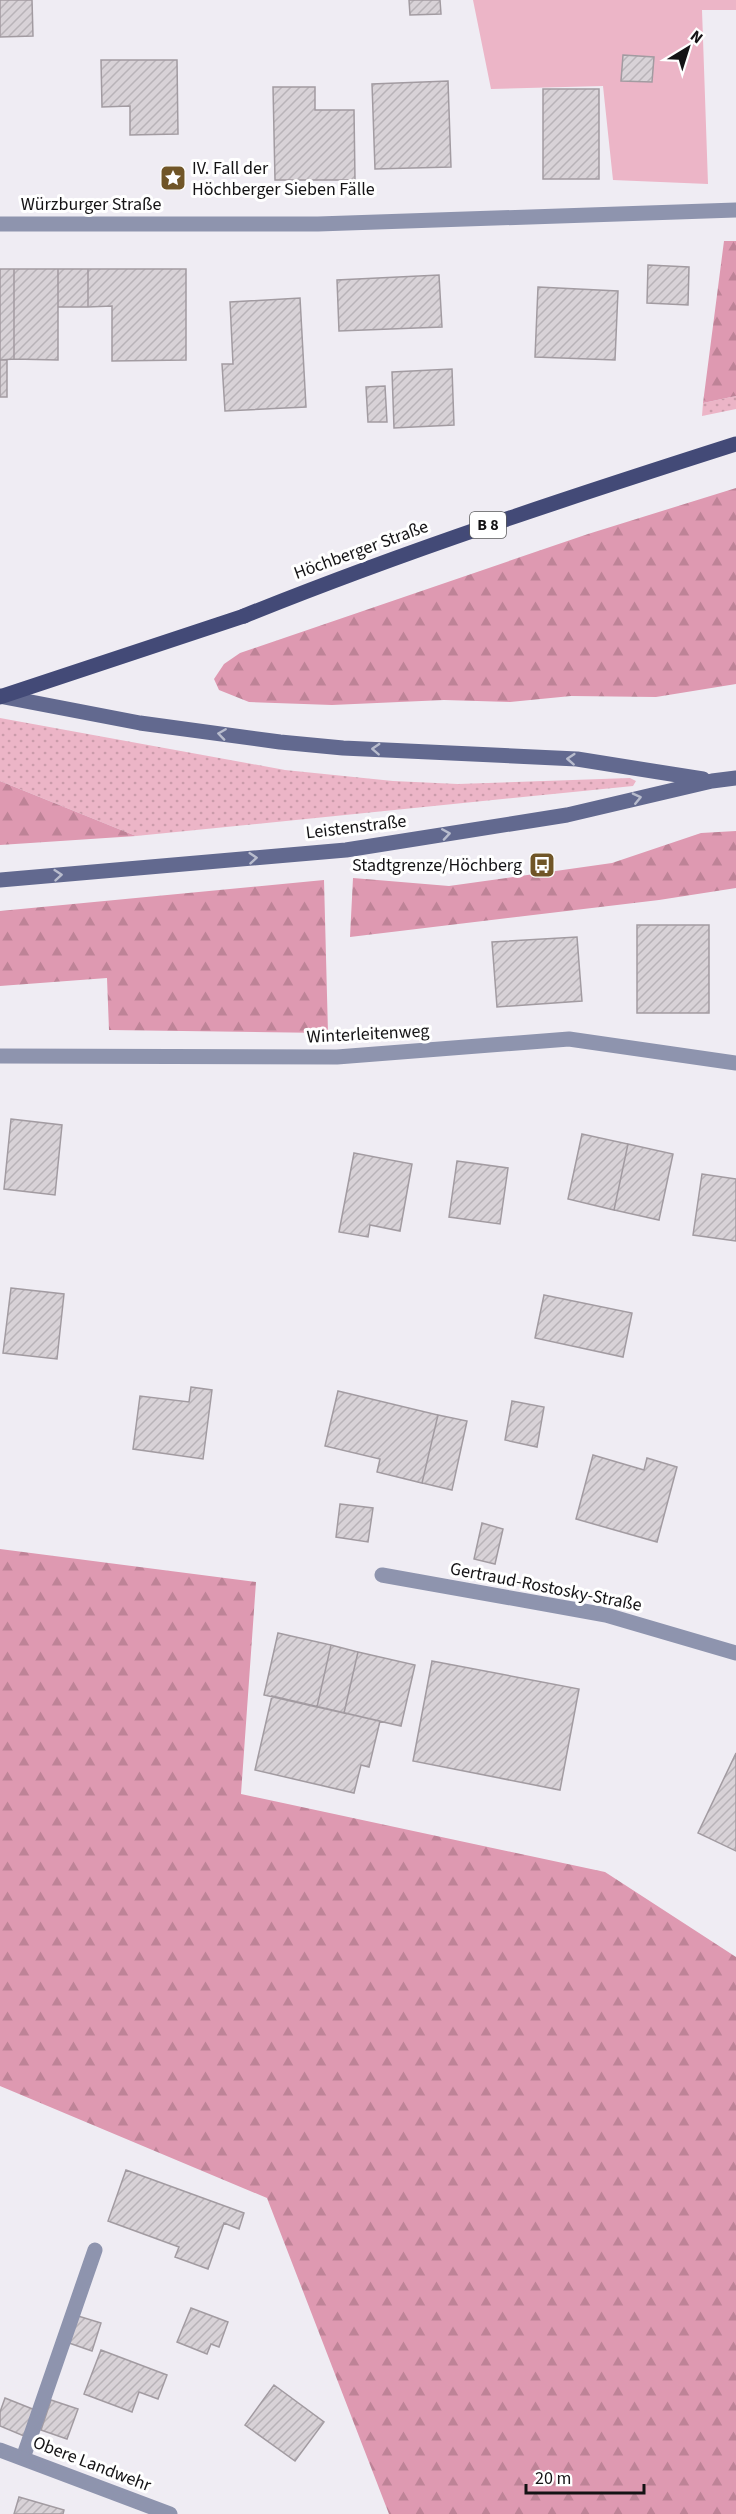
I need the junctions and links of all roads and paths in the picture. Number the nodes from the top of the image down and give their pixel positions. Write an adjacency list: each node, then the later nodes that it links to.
1 (736, 210): 2 (street, Würzburger Straße)
2 (0, 224)
3 (736, 444): 4 (main road, Höchberger Straße / B 8, bridge)
4 (0, 696): 6 (main road, Leistenstraße, one-way to 4)
5 (736, 778): 6 (main road, Leistenstraße)
6 (712, 781): 7 (main road, Leistenstraße, one-way to 6)
7 (0, 880)
8 (0, 1056): 9 (street, Winterleitenweg)
9 (736, 1063)
10 (382, 1575): 11 (street, Gertraud-Rostosky-Straße)
11 (736, 1653)
12 (95, 2250): 14 (street)
13 (0, 2450): 14 (street, Obere Landwehr)
14 (23, 2458): 15 (street, Obere Landwehr)
15 (170, 2514)

